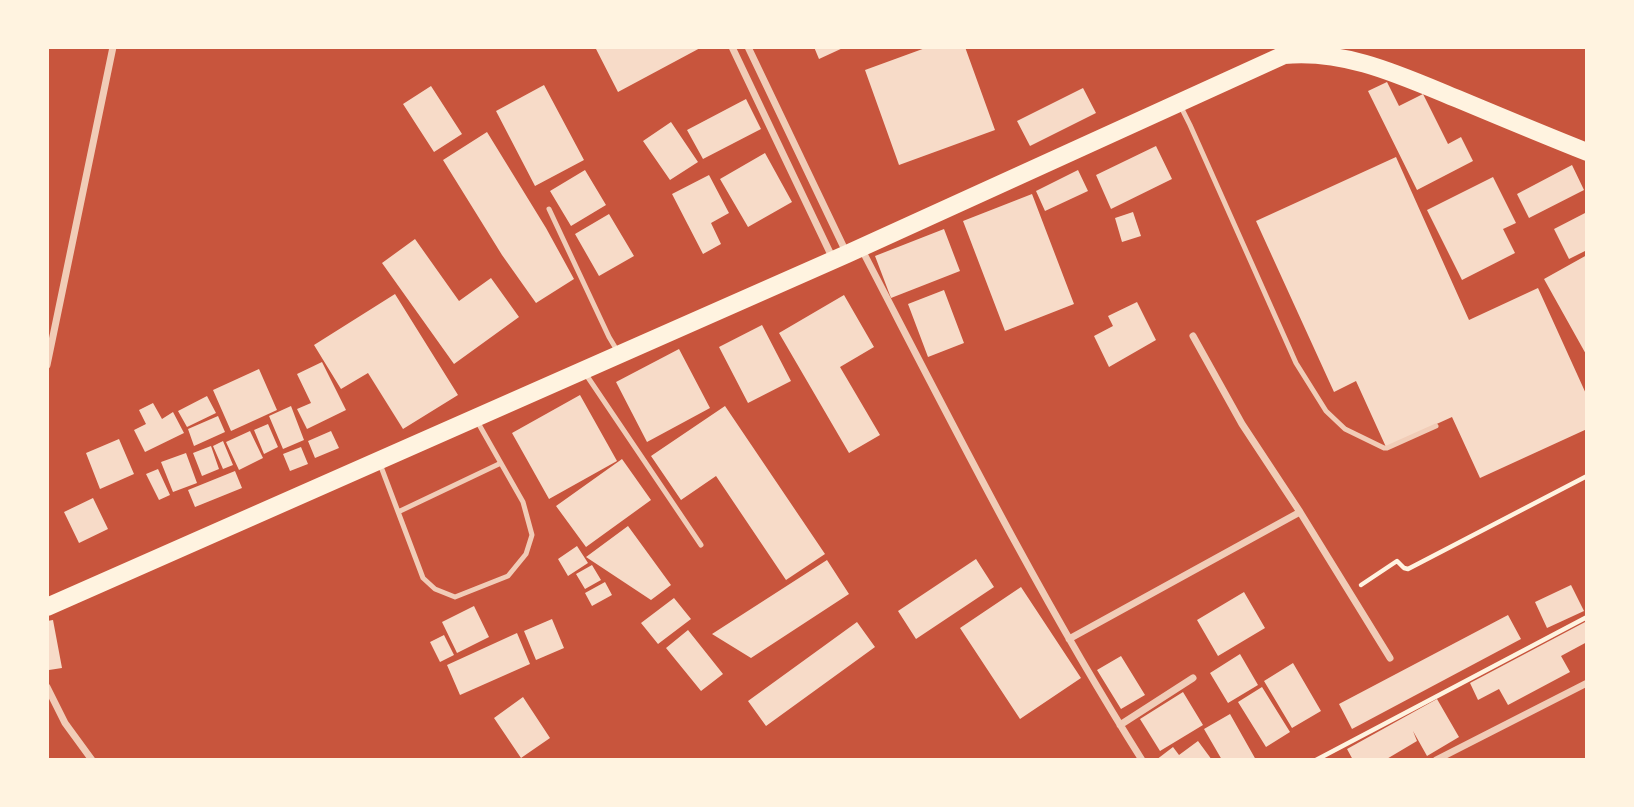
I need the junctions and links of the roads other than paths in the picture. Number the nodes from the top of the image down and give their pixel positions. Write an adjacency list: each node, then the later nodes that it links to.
1 (113, 47): 11 (street)
2 (732, 47): 8 (street)
3 (748, 47): 8 (street)
4 (1353, 53): 5 (main road); 6 (main road)
5 (1179, 103): 8 (main road); 14 (lane)
6 (1587, 152)
7 (548, 209): 10 (lane)
8 (847, 254): 10 (main road); 21 (street)
9 (1193, 337): 18 (street)
10 (620, 354): 12 (main road)
11 (47, 365)
12 (583, 370): 13 (main road); 19 (lane)
13 (476, 418): 15 (main road); 16 (lane)
14 (1436, 426)
15 (379, 461): 17 (lane); 20 (main road)
16 (500, 463): 17 (lane); 17 (lane)
17 (398, 512)
18 (1300, 512): 21 (street); 22 (street)
19 (701, 545)
20 (47, 607)
21 (1069, 639): 26 (street)
22 (1390, 659)
23 (1193, 678): 26 (street)
24 (1587, 683): 29 (street)
25 (47, 687): 27 (street)
26 (1121, 725): 28 (street)
27 (92, 760)
28 (1142, 760)
29 (1436, 760)

